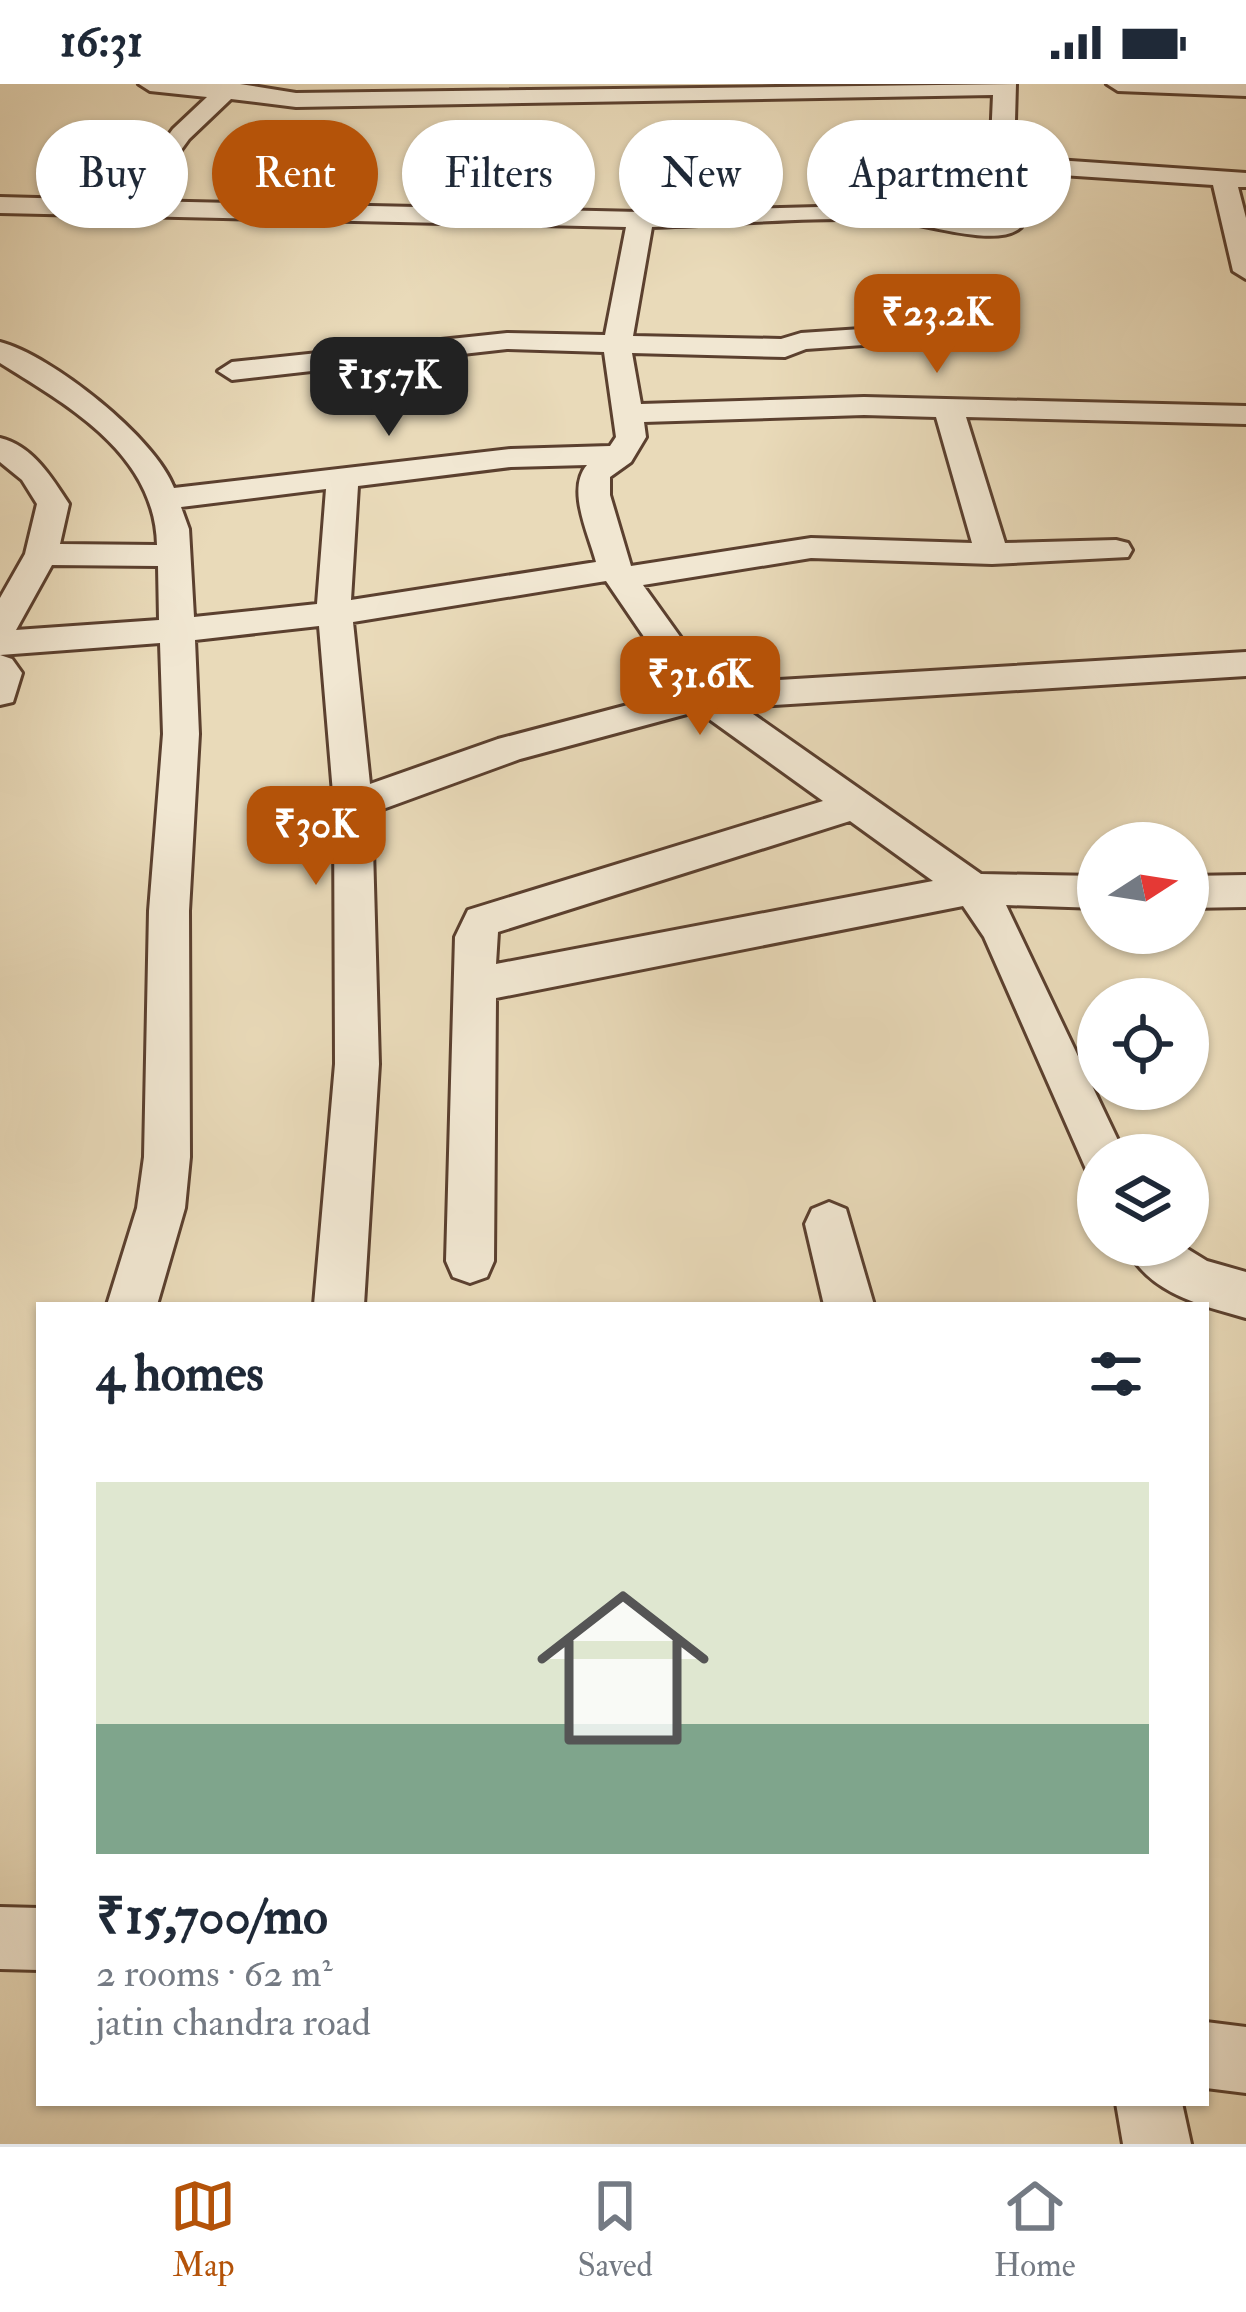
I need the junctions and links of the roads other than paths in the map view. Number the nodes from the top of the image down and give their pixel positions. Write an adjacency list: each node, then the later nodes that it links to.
1 (150, 84): 4 (street)
2 (1003, 84): 4 (street); 6 (street)
3 (1118, 84): 5 (street)
4 (227, 88): 7 (street)
5 (1246, 89)
6 (1003, 120)
7 (188, 128)
8 (1071, 169): 9 (street)
9 (1235, 180): 15 (street)
10 (0, 206): 11 (street)
11 (36, 206)
12 (188, 210): 13 (street)
13 (619, 220)
14 (638, 228): 17 (street)
15 (1246, 271)
16 (906, 334): 17 (street)
17 (616, 346): 19 (street); 21 (street)
18 (0, 351): 26 (street)
19 (232, 370)
20 (949, 409): 21 (street); 22 (street); 29 (street)
21 (630, 413): 24 (street)
22 (1246, 415)
23 (0, 447): 28 (street)
24 (620, 454): 25 (street); 31 (street)
25 (343, 478): 26 (street); 32 (street)
26 (165, 499): 30 (street)
27 (1117, 550): 29 (street)
28 (41, 554): 30 (street); 33 (street)
29 (992, 554): 31 (street)
30 (174, 556): 34 (street)
31 (618, 573): 32 (street); 39 (street)
32 (338, 614): 34 (street); 40 (street)
33 (0, 628)
34 (178, 634): 35 (street); 52 (street)
35 (0, 643)
36 (1246, 664): 39 (street)
37 (0, 667): 38 (street)
38 (0, 693)
39 (704, 697): 40 (street); 41 (street)
40 (353, 805): 53 (street)
41 (856, 805): 42 (street); 46 (street)
42 (974, 889): 43 (street); 46 (street); 47 (street)
43 (1077, 891)
44 (1246, 891): 45 (street)
45 (1209, 892)
46 (475, 985): 49 (street)
47 (1093, 1134)
48 (829, 1224): 54 (street)
49 (470, 1261)
50 (1171, 1266): 51 (street)
51 (1246, 1294)
52 (132, 1302)
53 (339, 1302)
54 (848, 1302)
55 (0, 1938): 56 (street)
56 (36, 1940)
57 (1209, 2055): 58 (street)
58 (1246, 2060)
59 (1150, 2106): 60 (street)
60 (1157, 2144)

